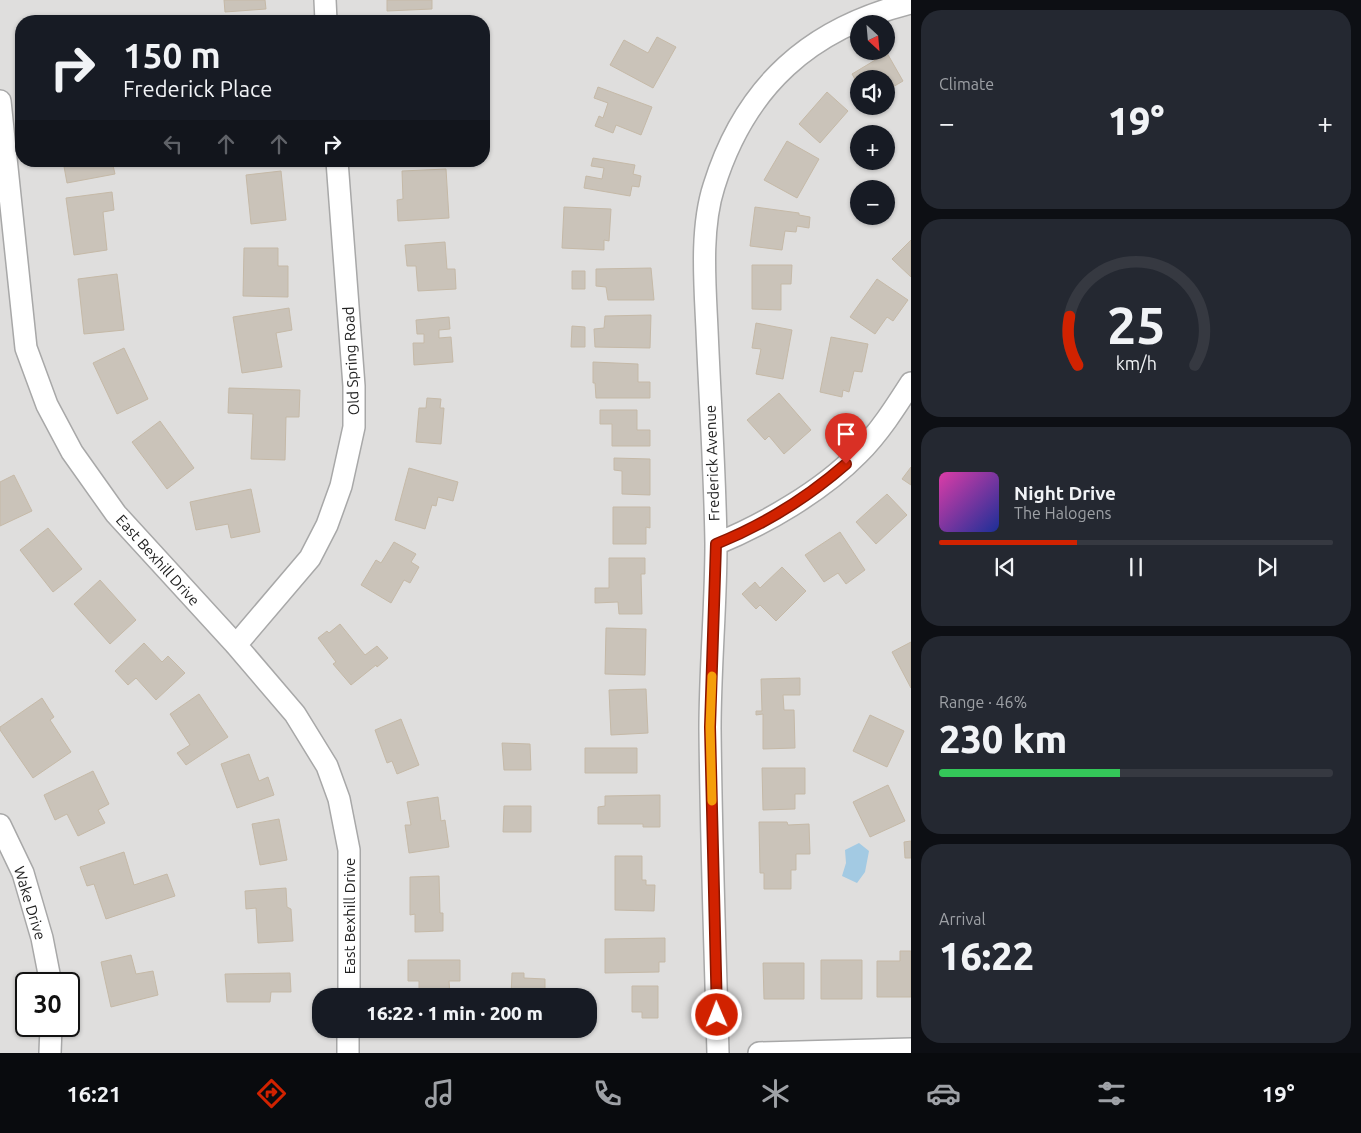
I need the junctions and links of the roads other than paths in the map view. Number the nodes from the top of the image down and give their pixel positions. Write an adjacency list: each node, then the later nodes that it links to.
1 (325, 0): 3 (street)
2 (911, 2): 7 (street, Frederick Avenue)
3 (326, 15)
4 (0, 101): 8 (street, East Bexhill Drive)
5 (337, 167): 8 (street, Old Spring Road)
6 (911, 383): 7 (street)
7 (716, 544): 17 (street, Frederick Avenue)
8 (236, 645): 11 (street, East Bexhill Drive)
9 (0, 825): 10 (street, Wake Drive)
10 (49, 972)
11 (349, 988)
12 (50, 1037): 15 (street)
13 (348, 1038): 16 (street)
14 (911, 1049): 18 (street)
15 (50, 1053)
16 (348, 1053)
17 (718, 1053)
18 (759, 1053)

